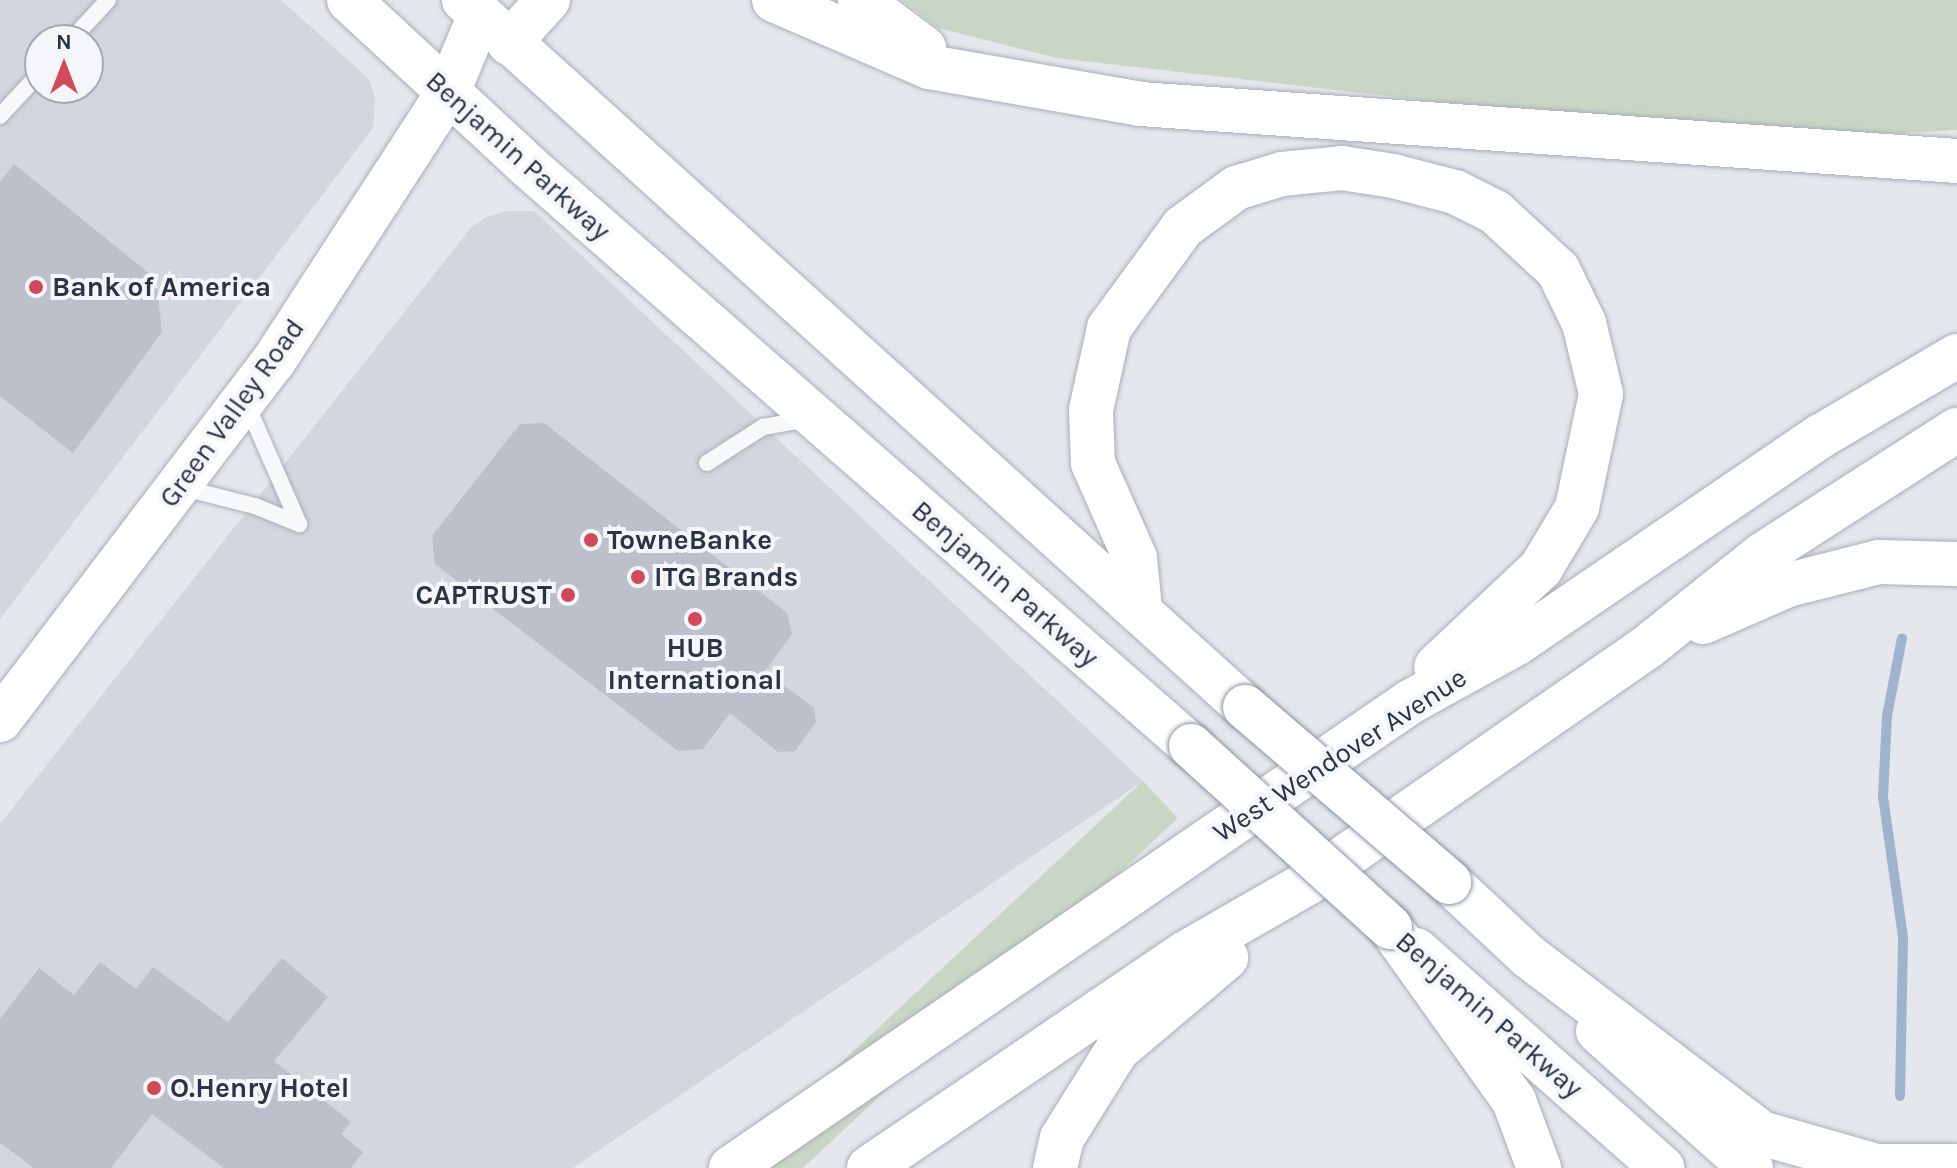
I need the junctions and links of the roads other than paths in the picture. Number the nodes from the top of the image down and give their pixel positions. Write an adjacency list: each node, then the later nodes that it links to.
1 (108, 0): 7 (lane)
2 (349, 0): 10 (main road, Benjamin Parkway)
3 (548, 0): 6 (main road, Green Valley Road)
4 (774, 0): 8 (main road)
5 (860, 0): 8 (main road)
6 (487, 14): 10 (main road, Green Valley Road); 20 (main road)
7 (86, 24)
8 (1036, 87): 12 (main road)
9 (24, 90): 11 (lane)
10 (447, 94): 14 (main road, Green Valley Road); 15 (main road, Benjamin Parkway)
11 (0, 116)
12 (1957, 161)
13 (1957, 356): 22 (main road, West Wendover Avenue)
14 (245, 400): 18 (main road, Green Valley Road); 18 (lane)
15 (815, 418): 17 (lane); 25 (main road, Benjamin Parkway, bridge)
16 (1957, 430): 21 (main road)
17 (707, 463)
18 (178, 486): 23 (main road, Green Valley Road)
19 (1957, 564): 21 (main road)
20 (1140, 609): 22 (main road); 26 (main road, bridge)
21 (1646, 648): 24 (main road)
22 (1410, 702): 28 (main road, West Wendover Avenue)
23 (1, 715)
24 (1309, 882): 29 (main road); 30 (main road)
25 (1390, 927): 31 (main road); 32 (main road, Benjamin Parkway)
26 (1528, 956): 27 (main road); 33 (main road)
27 (1957, 1166)
28 (731, 1168)
29 (869, 1168)
30 (1055, 1168)
31 (1539, 1168)
32 (1662, 1168)
33 (1751, 1168)

